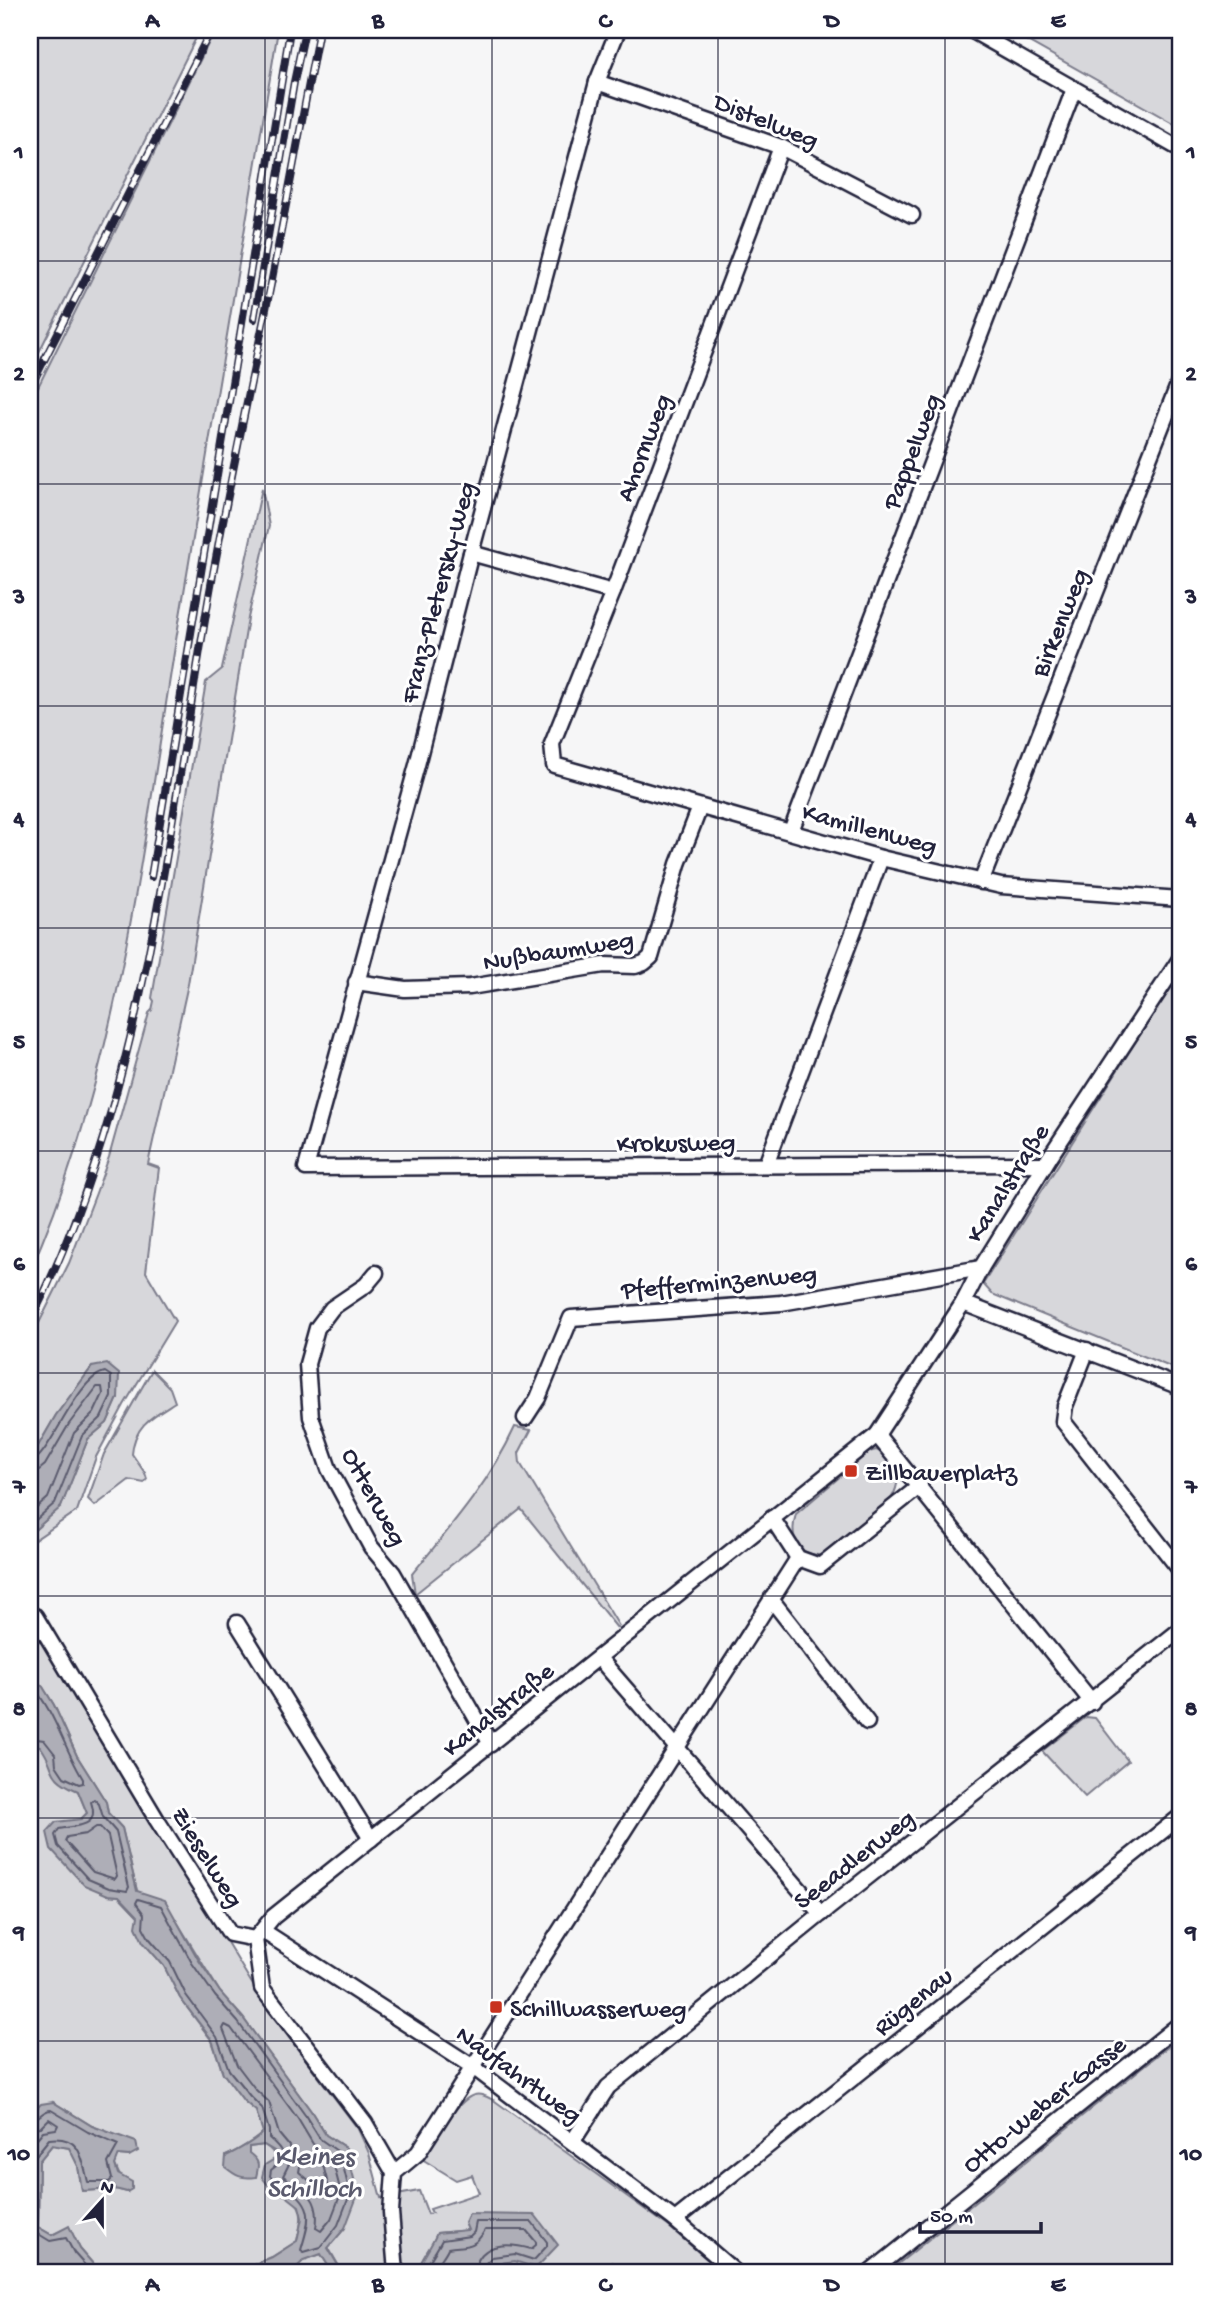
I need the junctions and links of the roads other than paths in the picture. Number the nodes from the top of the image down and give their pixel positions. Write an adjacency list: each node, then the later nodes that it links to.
1 (618, 30): 3 (street, Franz-Pletersky-Weg)
2 (971, 30): 4 (street)
3 (597, 82): 5 (street, Distelweg); 9 (street, Franz-Pletersky-Weg)
4 (1074, 89): 6 (street); 13 (street, Pappelweg)
5 (781, 147): 7 (street, Distelweg); 10 (street, Ahornweg)
6 (1180, 149)
7 (912, 215)
8 (1180, 380): 15 (street, Birkenweg)
9 (471, 553): 10 (street); 18 (street, Franz-Pletersky-Weg)
10 (613, 593): 11 (street, Ahornweg)
11 (554, 765): 12 (street, Kamillenweg)
12 (700, 807): 13 (street, Kamillenweg); 18 (street, Nußbaumweg)
13 (792, 831): 14 (street, Kamillenweg)
14 (881, 858): 15 (street, Kamillenweg); 20 (street)
15 (981, 882): 16 (street, Kamillenweg)
16 (1180, 899)
17 (1180, 959): 19 (street, Kanalstraße)
18 (356, 982): 21 (street, Franz-Pletersky-Weg)
19 (1045, 1164): 20 (street, Krokusweg); 22 (street, Kanalstraße)
20 (766, 1165): 21 (street, Krokusweg)
21 (306, 1168)
22 (981, 1268): 24 (street, Kanalstraße); 27 (street, Pfefferminzenweg)
23 (376, 1273): 40 (street, Otterweg)
24 (963, 1303): 25 (street); 28 (street, Kanalstraße)
25 (1087, 1350): 26 (street); 32 (street)
26 (1180, 1387)
27 (524, 1418)
28 (877, 1435): 29 (street); 30 (street)
29 (920, 1486): 31 (street); 38 (street)
30 (772, 1518): 31 (street); 37 (street, Kanalstraße)
31 (798, 1558): 33 (street)
32 (1180, 1570)
33 (771, 1600): 39 (street); 41 (street)
34 (35, 1616): 45 (street, Zieselweg)
35 (237, 1623): 43 (street)
36 (1180, 1630): 38 (street, Seeadlerweg)
37 (599, 1658): 40 (street, Kanalstraße); 41 (street)
38 (1092, 1702): 44 (street, Seeadlerweg)
39 (867, 1722)
40 (491, 1744): 43 (street, Kanalstraße)
41 (677, 1748): 44 (street); 47 (street)
42 (1180, 1818): 50 (street, Rügenau)
43 (371, 1839): 45 (street, Kanalstraße)
44 (821, 1914): 48 (street, Seeadlerweg)
45 (259, 1935): 47 (street, Naufahrtweg); 49 (street, Zieselweg)
46 (1180, 2024): 53 (street, Otto-Weber-Gasse)
47 (473, 2067): 48 (street, Naufahrtweg); 49 (street)
48 (573, 2141): 50 (street, Naufahrtweg)
49 (394, 2173): 51 (street)
50 (675, 2220): 52 (street, Naufahrtweg)
51 (396, 2272)
52 (735, 2272)
53 (871, 2272)

